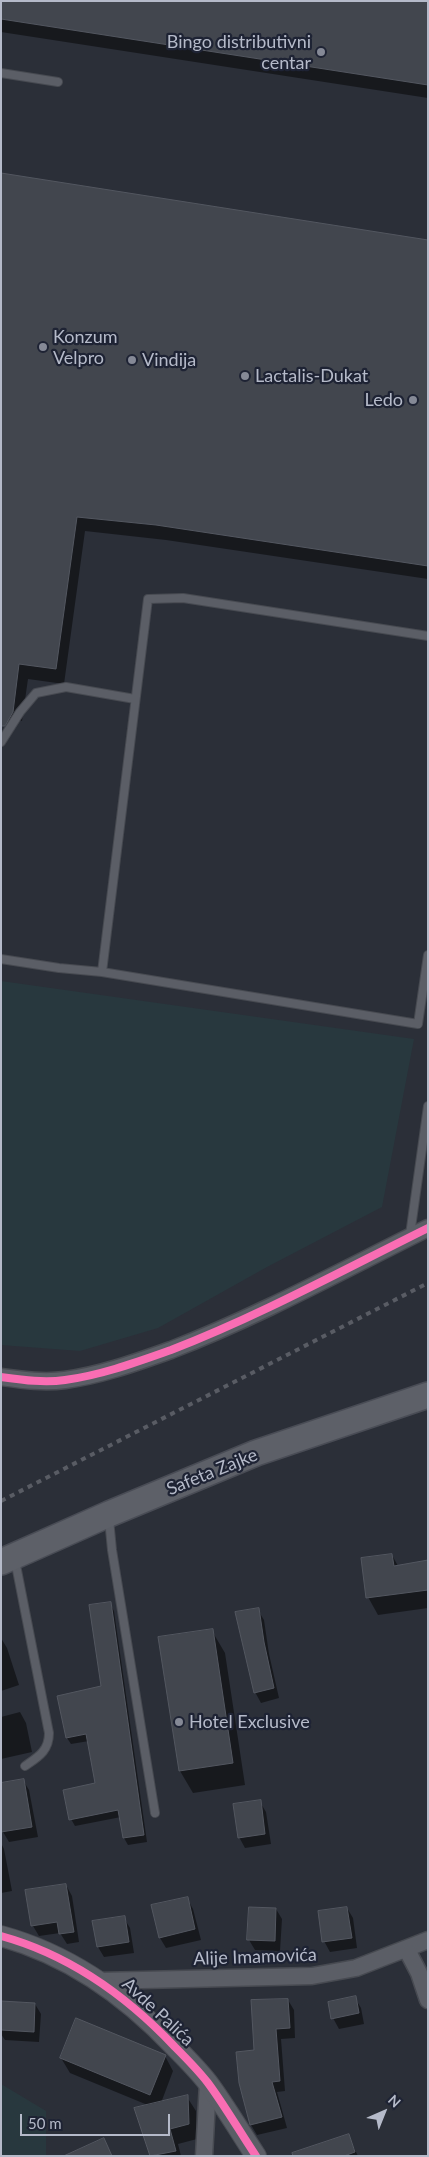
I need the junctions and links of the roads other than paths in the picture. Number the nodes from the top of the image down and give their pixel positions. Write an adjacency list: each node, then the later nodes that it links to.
1 (1, 73): 2 (lane)
2 (58, 82)
3 (428, 636): 4 (lane)
4 (135, 699): 5 (lane); 8 (lane)
5 (1, 742)
6 (428, 955): 8 (lane)
7 (1, 959): 8 (lane)
8 (102, 972)
9 (428, 1106): 10 (lane)
10 (426, 1137): 12 (lane)
11 (428, 1228): 12 (street)
12 (410, 1237): 13 (street)
13 (1, 1377)
14 (428, 1395): 15 (main road, Safeta Zajke)
15 (108, 1514): 16 (main road, Safeta Zajke); 18 (lane)
16 (8, 1559): 17 (lane)
17 (24, 1766)
18 (155, 1814)
19 (1, 1936): 22 (street, Avde Palića)
20 (428, 1940): 21 (street, Alije Imamovića)
21 (407, 1950): 22 (street, Alije Imamovića); 23 (street)
22 (100, 1981): 24 (street, Avde Palića)
23 (428, 2000)
24 (208, 2083): 25 (street); 26 (street, Avde Palića)
25 (204, 2156)
26 (256, 2156)

